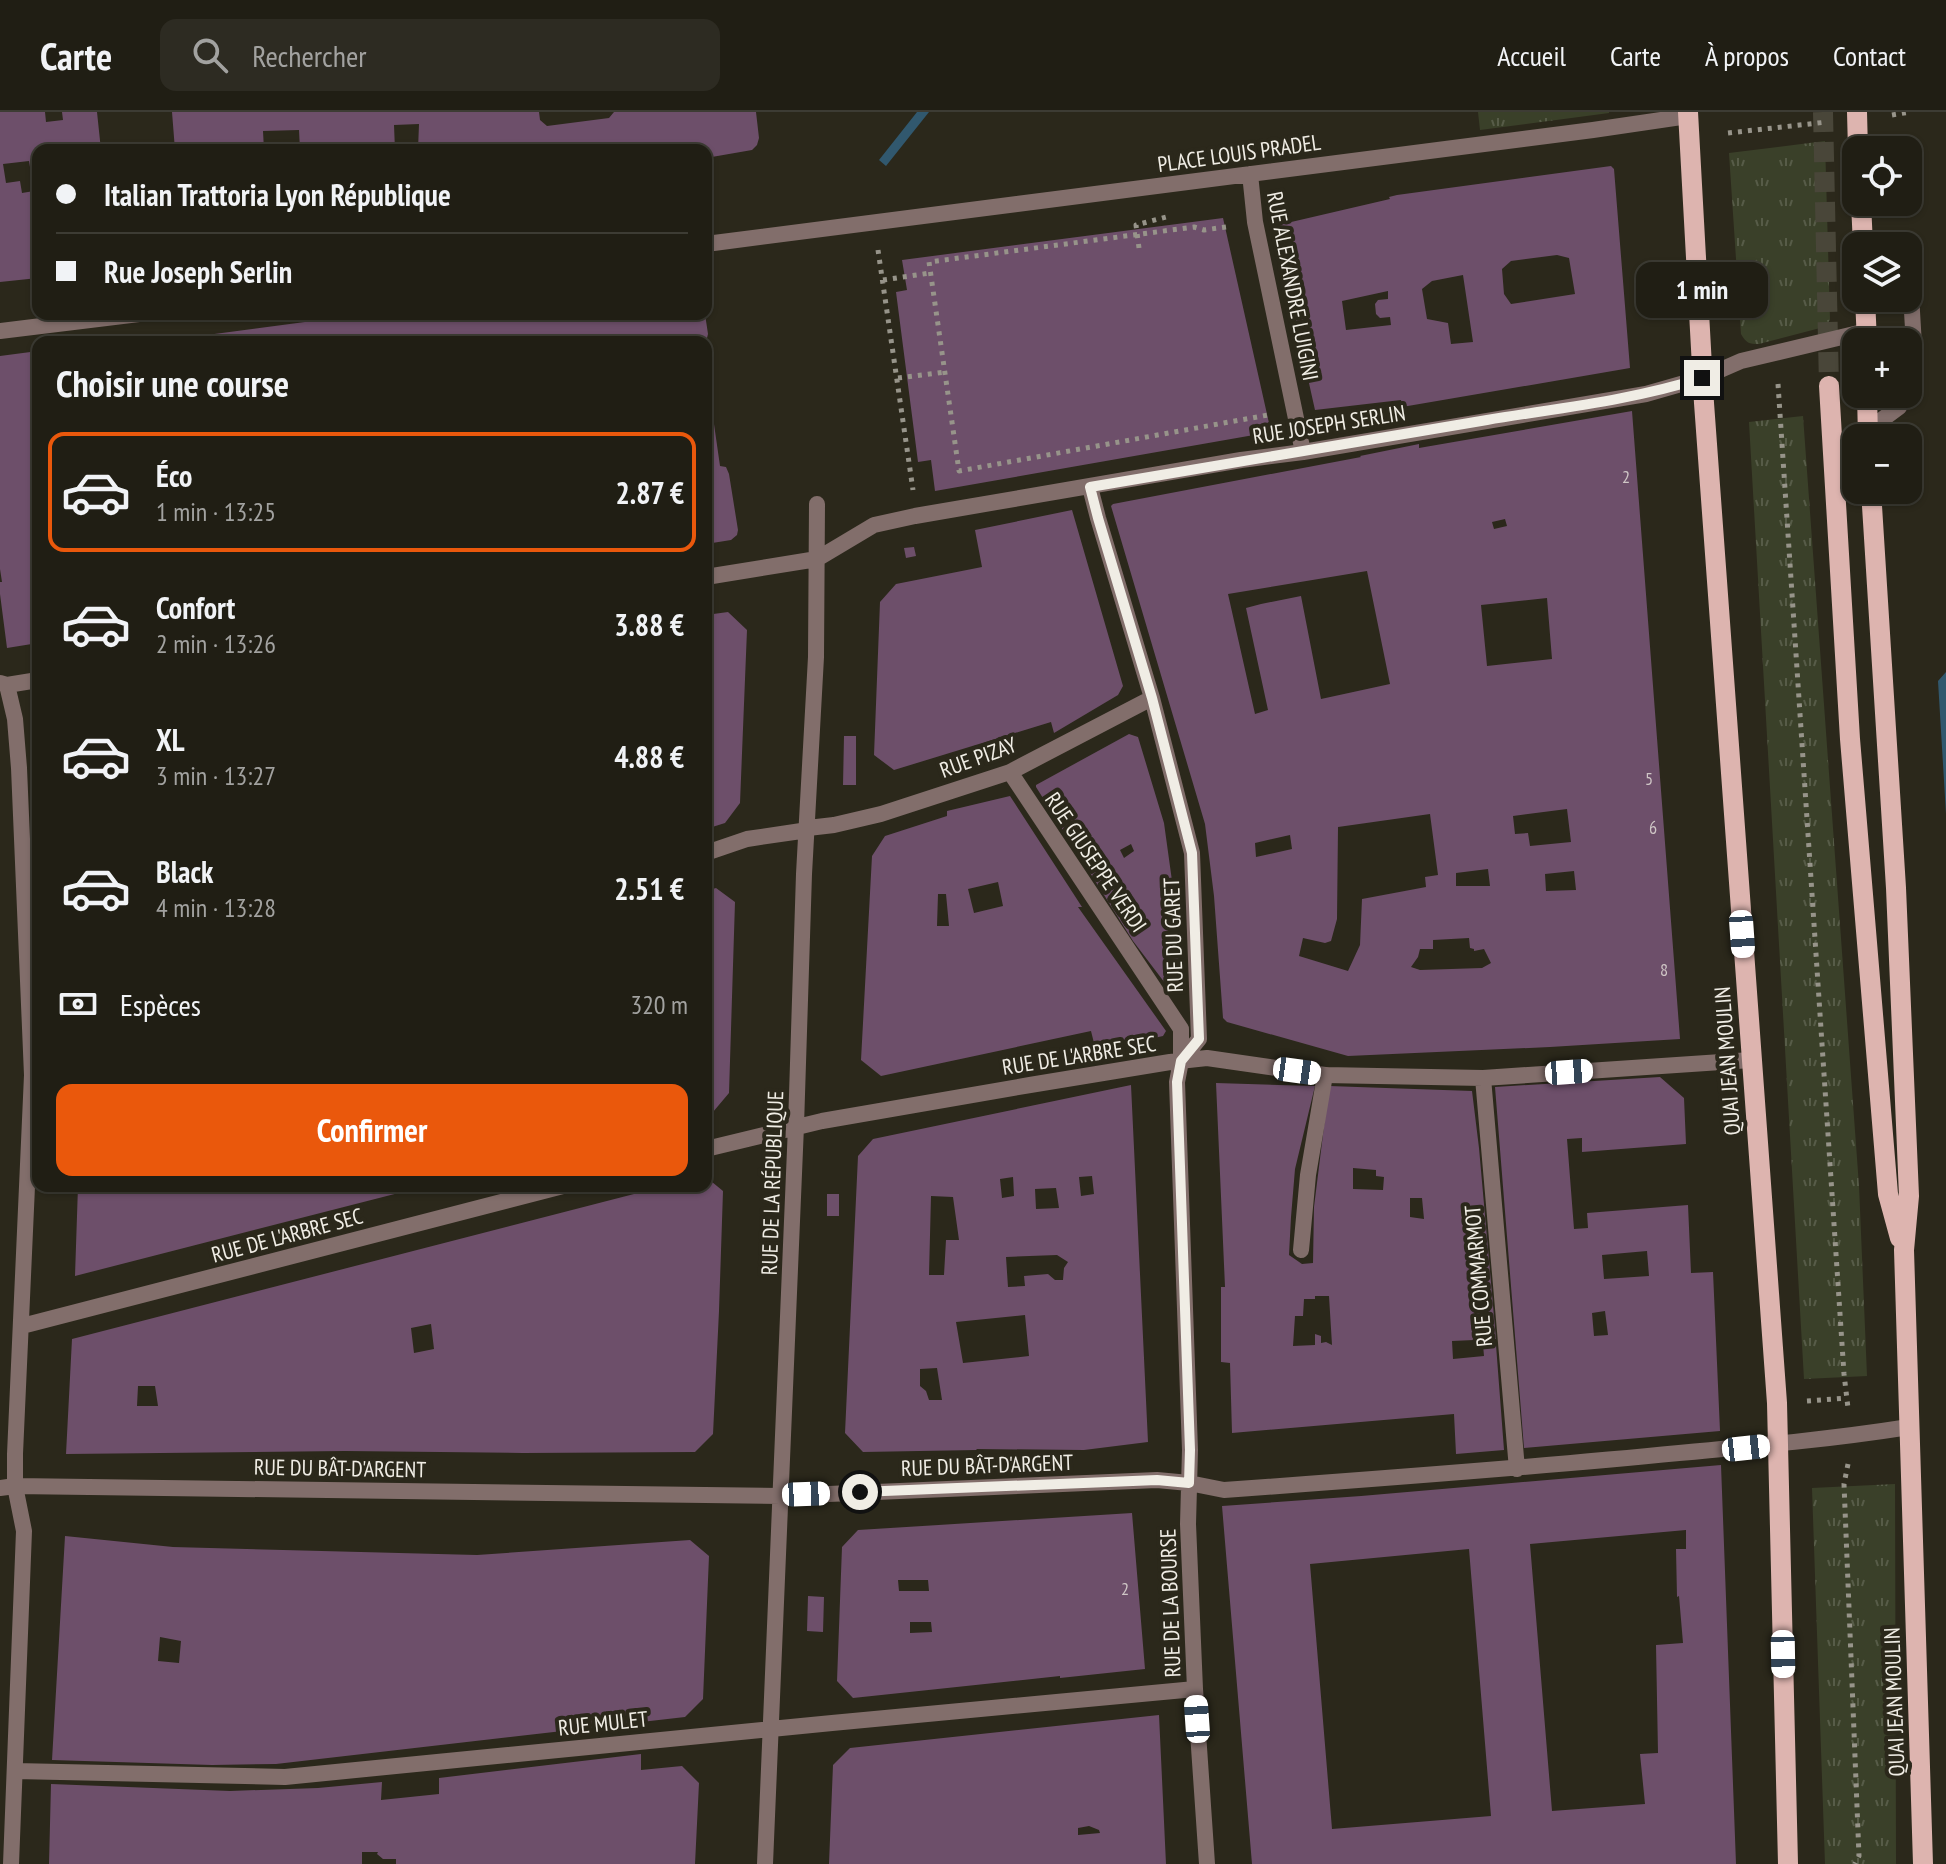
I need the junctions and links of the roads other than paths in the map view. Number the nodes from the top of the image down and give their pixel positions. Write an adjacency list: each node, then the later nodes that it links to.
1 (1857, 112): 3 (main road)
2 (1688, 114): 4 (street, PLACE LOUIS PRADEL); 9 (main road, QUAI JEAN MOULIN)
3 (1858, 136)
4 (1250, 174): 5 (street, PLACE LOUIS PRADEL); 13 (street, RUE ALEXANDRE LUIGINI)
5 (712, 243)
6 (90, 320): 7 (street)
7 (0, 331)
8 (1842, 341): 9 (street, RUE JOSEPH SERLIN)
9 (1702, 378): 13 (street, RUE JOSEPH SERLIN); 26 (main road, QUAI JEAN MOULIN)
10 (1829, 386): 35 (main road, QUAI JEAN MOULIN)
11 (1898, 408): 12 (street)
12 (1879, 424)
13 (1303, 452): 14 (street, RUE JOSEPH SERLIN)
14 (1090, 487): 17 (street, RUE JOSEPH SERLIN); 21 (street, RUE DU GARET)
15 (817, 504): 17 (street, RUE DE LA RÉPUBLIQUE)
16 (1872, 504): 35 (main road, QUAI JEAN MOULIN)
17 (817, 559): 18 (street, RUE JOSEPH SERLIN); 23 (street, RUE DE LA RÉPUBLIQUE)
18 (712, 576)
19 (32, 681): 20 (street)
20 (4, 684): 25 (street)
21 (1152, 698): 22 (street, RUE PIZAY); 27 (street, RUE DU GARET)
22 (1010, 772): 23 (street, RUE PIZAY); 27 (street, RUE GIUSEPPE VERDI)
23 (808, 829): 24 (street, RUE PIZAY); 31 (street, RUE DE LA RÉPUBLIQUE)
24 (712, 851)
25 (32, 995)
26 (1751, 1060): 29 (street, RUE DE L'ARBRE SEC); 38 (main road, QUAI JEAN MOULIN)
27 (1181, 1061): 28 (street, RUE DE L'ARBRE SEC); 31 (street, RUE DE L'ARBRE SEC); 40 (street, RUE DU GARET)
28 (1325, 1075): 29 (street, RUE DE L'ARBRE SEC); 34 (street)
29 (1483, 1078): 39 (street, RUE COMMARMOT)
30 (32, 1111): 36 (street)
31 (796, 1126): 32 (street, RUE DE L'ARBRE SEC); 42 (street, RUE DE LA RÉPUBLIQUE)
32 (712, 1147)
33 (540, 1192): 36 (street, RUE DE L'ARBRE SEC)
34 (1301, 1250)
35 (1904, 1250): 37 (main road, QUAI JEAN MOULIN)
36 (22, 1326): 41 (street)
37 (1909, 1427): 38 (street, RUE DU BÂT-D'ARGENT); 50 (main road, QUAI JEAN MOULIN)
38 (1778, 1444): 39 (street, RUE DU BÂT-D'ARGENT); 49 (main road, QUAI JEAN MOULIN)
39 (1517, 1469): 40 (street, RUE DU BÂT-D'ARGENT)
40 (1189, 1483): 42 (street, RUE DU BÂT-D'ARGENT); 43 (street, RUE DE LA BOURSE)
41 (8, 1487): 42 (street, RUE DU BÂT-D'ARGENT); 45 (street)
42 (781, 1496): 44 (street, RUE DE LA RÉPUBLIQUE)
43 (1195, 1689): 44 (street, RUE MULET); 48 (street, RUE DE LA BOURSE)
44 (771, 1729): 45 (street, RUE MULET); 47 (street, RUE DE LA RÉPUBLIQUE)
45 (15, 1771): 46 (street)
46 (11, 1864)
47 (765, 1864)
48 (1207, 1864)
49 (1788, 1864)
50 (1923, 1864)

